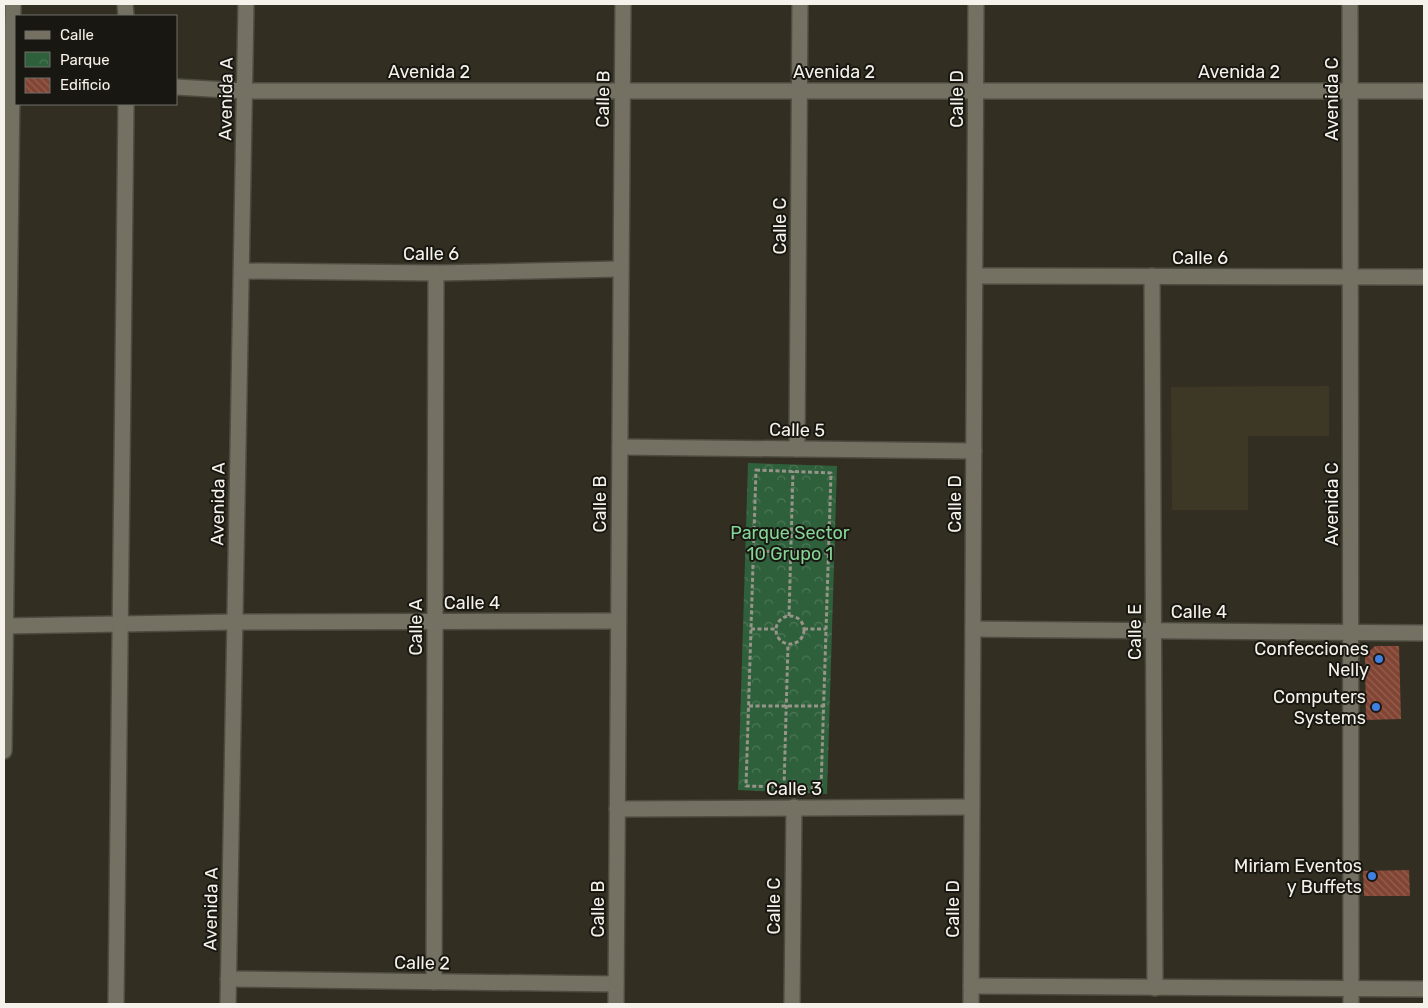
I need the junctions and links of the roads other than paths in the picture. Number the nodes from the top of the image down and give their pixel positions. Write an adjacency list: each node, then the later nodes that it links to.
1 (13, 4): 7 (street)
2 (246, 4): 9 (street, Avenida A)
3 (623, 4): 10 (street, Calle B)
4 (800, 4): 11 (street, Calle C)
5 (976, 4): 12 (street, Calle D)
6 (1350, 4): 13 (street, Avenida C)
7 (11, 84): 30 (street)
8 (178, 87): 9 (street, Avenida 2)
9 (244, 91): 10 (street, Avenida 2); 17 (street, Avenida A)
10 (622, 91): 11 (street, Avenida 2); 16 (street, Calle B)
11 (799, 91): 12 (street, Avenida 2); 24 (street, Calle C)
12 (976, 91): 13 (street, Avenida 2); 19 (street, Calle D)
13 (1350, 91): 14 (street, Avenida 2); 21 (street, Avenida C)
14 (1424, 91)
15 (126, 105): 29 (street)
16 (620, 270): 18 (street, Calle 6); 23 (street, Calle B)
17 (242, 271): 18 (street, Calle 6); 27 (street, Avenida A)
18 (436, 273): 28 (street, Calle A)
19 (975, 276): 20 (street, Calle 6); 25 (street, Calle D)
20 (1152, 276): 21 (street, Calle 6); 32 (street, Calle E)
21 (1350, 276): 22 (street, Calle 6); 33 (street, Avenida C)
22 (1424, 277)
23 (620, 447): 24 (street, Calle 5); 26 (street, Calle B)
24 (795, 449): 25 (street, Calle 5)
25 (974, 451): 31 (street, Calle D)
26 (618, 621): 28 (street, Calle 4); 38 (street, Calle B)
27 (235, 622): 28 (street, Calle 4); 29 (street, Calle 4); 39 (street, Avenida A)
28 (435, 622): 40 (street, Calle A)
29 (120, 624): 30 (street, Calle 4); 46 (street)
30 (5, 626): 35 (street)
31 (973, 629): 32 (street, Calle 4); 36 (street, Calle D)
32 (1153, 630): 33 (street, Calle 4); 43 (street, Calle E)
33 (1351, 632): 34 (street, Calle 4); 44 (street, Avenida C)
34 (1424, 633)
35 (4, 751)
36 (972, 807): 37 (street, Calle 3); 42 (street, Calle D)
37 (788, 808): 38 (street, Calle 3); 49 (street, Calle C)
38 (617, 809): 41 (street, Calle B)
39 (228, 979): 40 (street, Calle 2); 47 (street, Avenida A)
40 (434, 982): 41 (street, Calle 2)
41 (616, 984): 48 (street, Calle B)
42 (971, 986): 43 (street); 50 (street, Calle D)
43 (1155, 988): 44 (street)
44 (1351, 989): 45 (street); 51 (street, Avenida C)
45 (1424, 989)
46 (116, 1004)
47 (228, 1004)
48 (616, 1004)
49 (792, 1004)
50 (971, 1004)
51 (1351, 1004)

